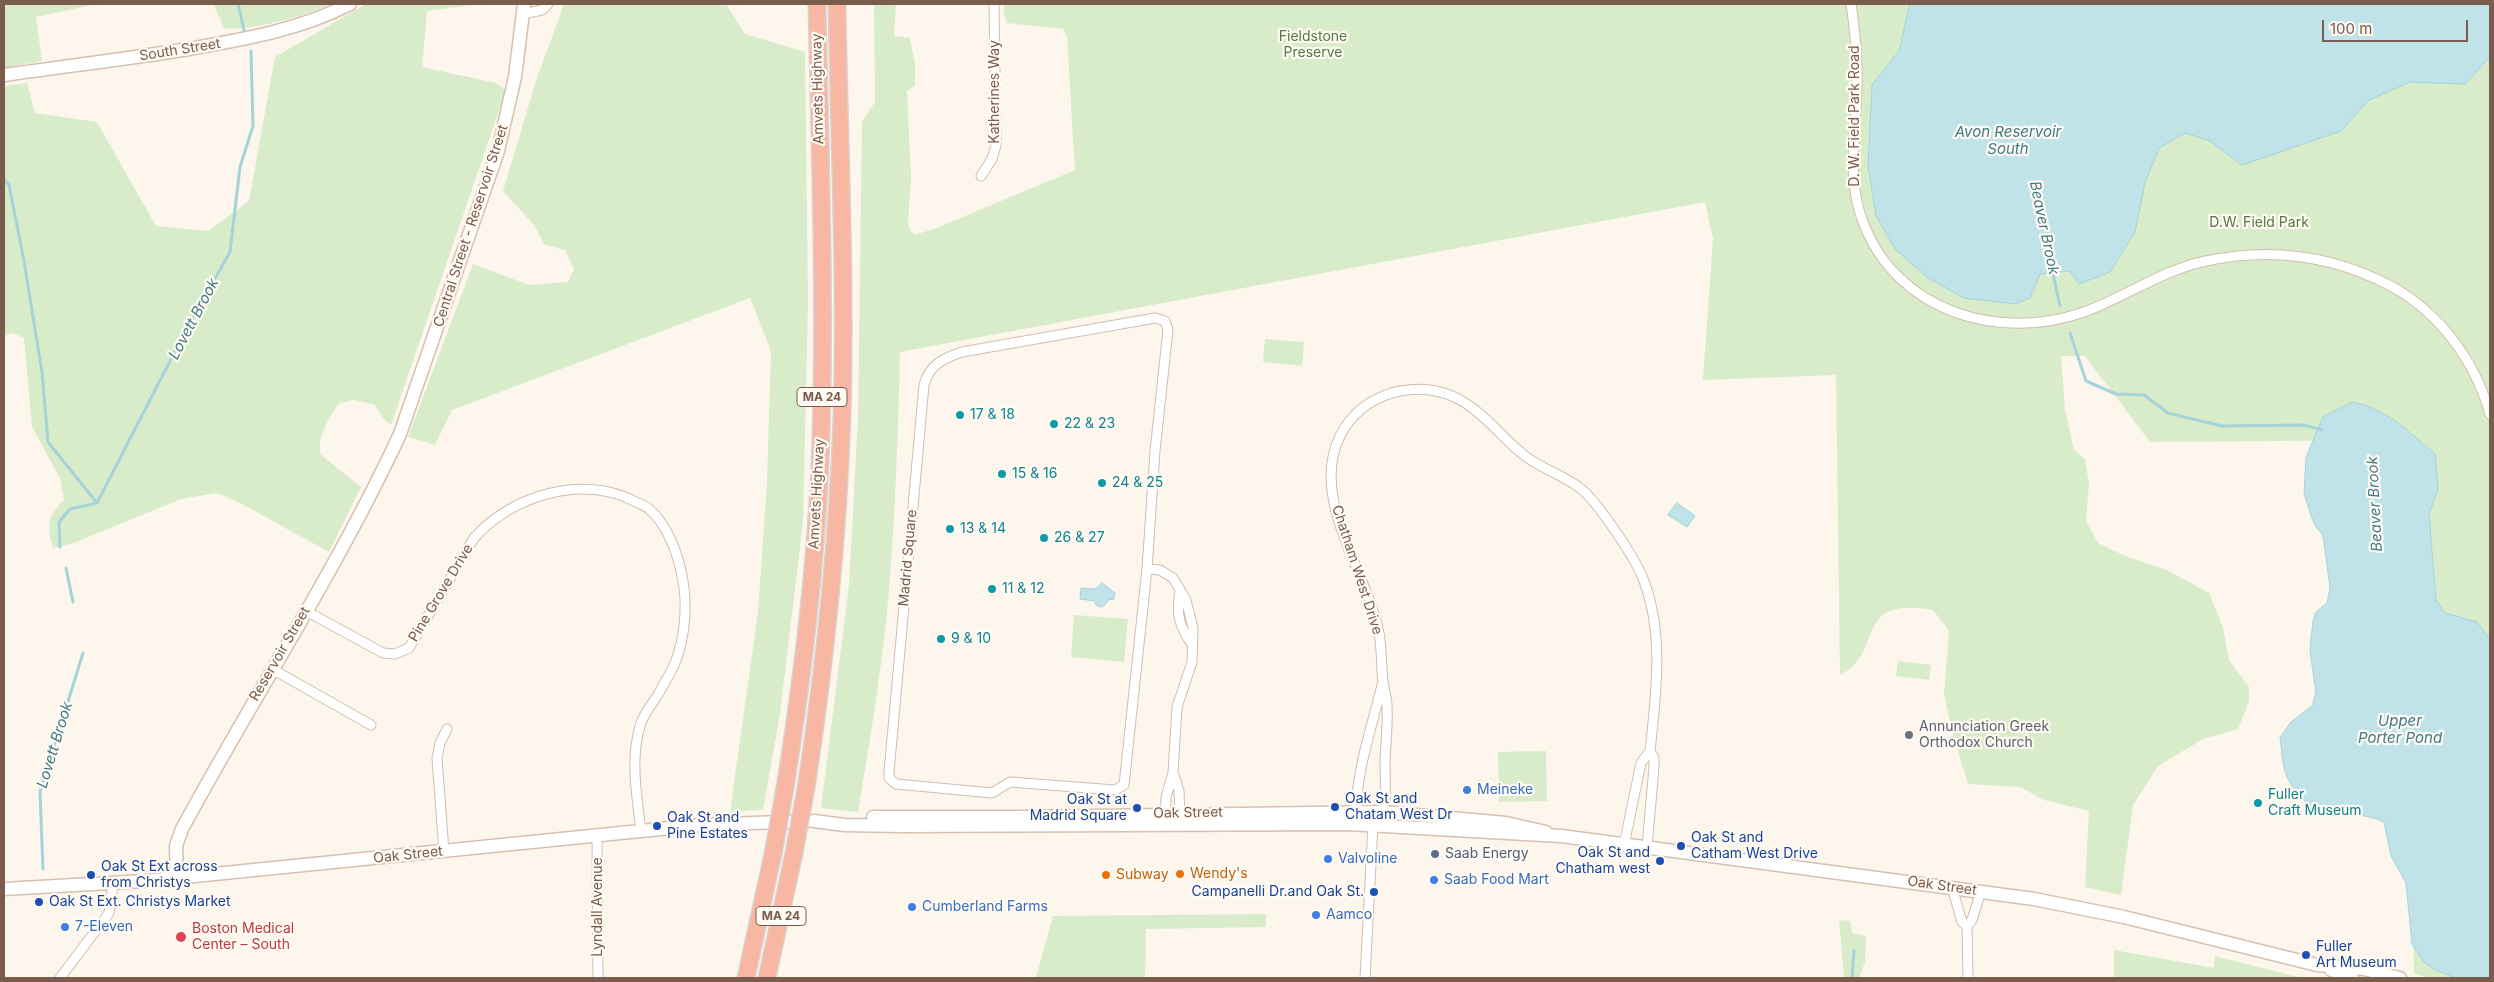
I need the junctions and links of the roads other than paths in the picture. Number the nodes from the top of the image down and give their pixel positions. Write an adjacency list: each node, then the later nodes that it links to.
1 (350, 4): 8 (main road, South Street)
2 (548, 4): 7 (street)
3 (817, 4): 40 (highway, Amvets Highway / MA 24, bridge)
4 (837, 4): 41 (highway, Amvets Highway / MA 24, bridge)
5 (994, 4): 9 (street, Katherines Way)
6 (1851, 4): 10 (street, D. W. Field Park Road)
7 (524, 9): 11 (main road, Central Street - Reservoir Street)
8 (4, 75)
9 (981, 176)
10 (2490, 414)
11 (400, 434): 13 (main road, Reservoir Street)
12 (1147, 569): 12 (street, Madrid Square); 19 (street)
13 (306, 611): 14 (main road, Reservoir Street); 25 (street, Pine Grove Drive)
14 (272, 669): 16 (street); 31 (main road, Reservoir Street)
15 (1383, 682): 18 (street, Chatham West Drive); 20 (street, Chatham West Drive); 21 (street, Chatham West Drive)
16 (371, 725)
17 (447, 729): 30 (street)
18 (1650, 751): 28 (street, Chatham West Drive); 29 (street, Chatham West Drive)
19 (1173, 774): 22 (street); 23 (street)
20 (1356, 811): 21 (main road, Oak Street); 23 (main road, Oak Street); 24 (street)
21 (1383, 812): 24 (street); 27 (main road, Oak Street)
22 (1166, 819): 23 (main road, Oak Street); 25 (main road, Oak Street)
23 (1180, 819): 24 (main road, Oak Street)
24 (1373, 825): 27 (main road, Oak Street); 42 (street)
25 (641, 831): 26 (main road, Oak Street)
26 (597, 836): 30 (main road, Oak Street); 39 (street, Lyndall Avenue)
27 (1561, 836): 28 (main road, Oak Street)
28 (1624, 845): 29 (main road, Oak Street)
29 (1647, 847): 33 (main road, Oak Street)
30 (444, 852): 31 (main road, Oak Street)
31 (177, 878): 32 (main road, Oak Street)
32 (113, 884): 34 (main road, Oak Street); 38 (street)
33 (1952, 887): 35 (main road, Oak Street); 36 (street)
34 (4, 889)
35 (1981, 891): 36 (street); 37 (main road, Oak Street)
36 (1967, 926): 43 (street)
37 (2317, 965): 44 (main road, Oak Street); 45 (main road, Oak Street)
38 (60, 978)
39 (598, 978)
40 (746, 978)
41 (767, 978)
42 (1365, 978)
43 (1968, 978)
44 (2352, 978)
45 (2400, 978)

